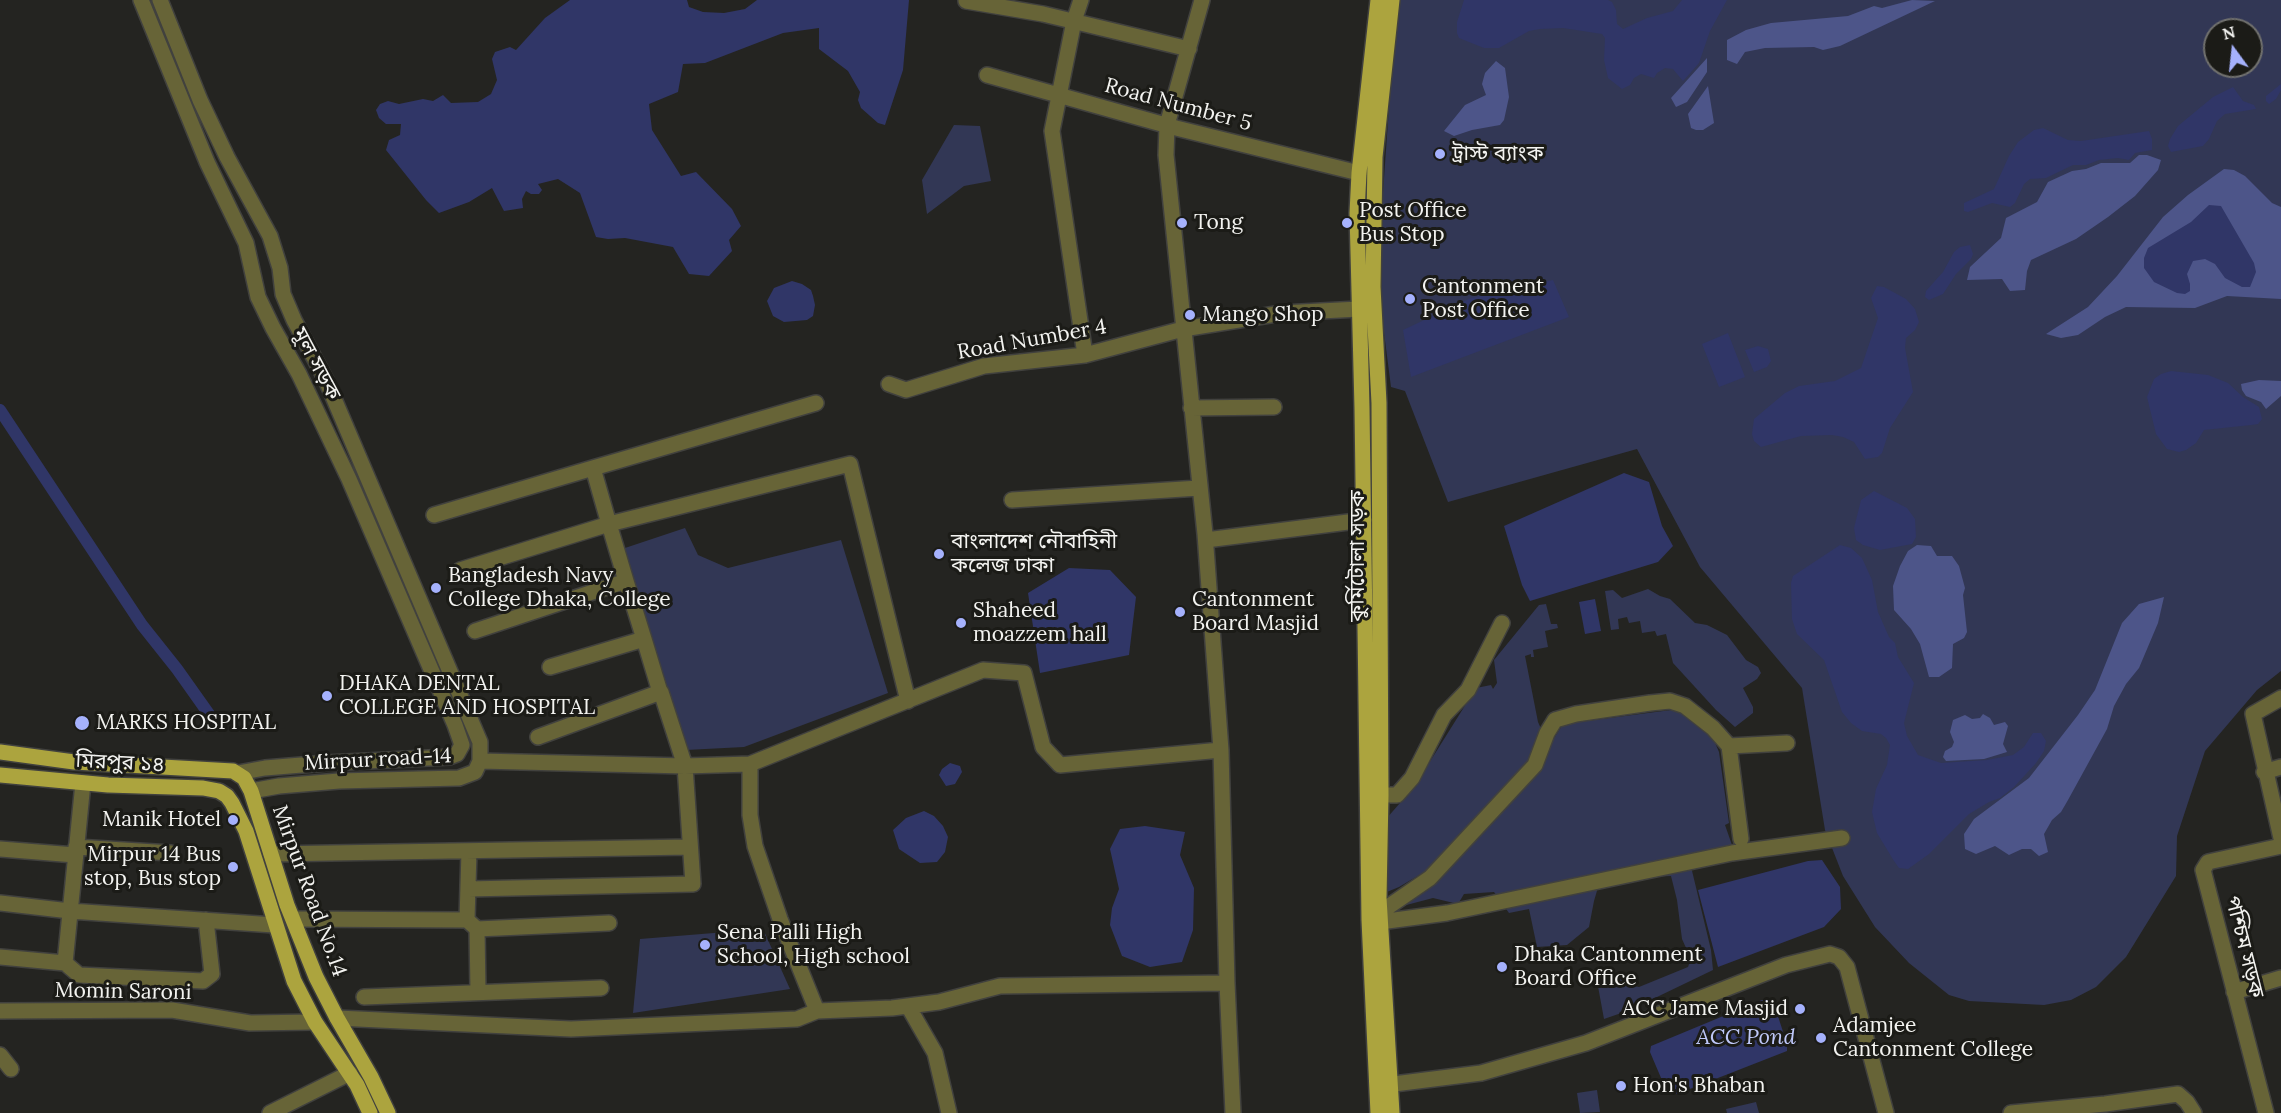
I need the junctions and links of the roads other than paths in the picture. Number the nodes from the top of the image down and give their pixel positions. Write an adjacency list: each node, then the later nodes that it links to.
1 (141, 0): 15 (street, মূল সড়ক)
2 (160, 0): 14 (street, মূল সড়ক)
3 (1081, 0): 8 (street)
4 (1202, 0): 9 (street)
5 (1378, 0): 13 (main road, কুর্মিটোলা সড়ক)
6 (1392, 0): 51 (main road, কুর্মিটোলা সড়ক)
7 (966, 1): 8 (street)
8 (1074, 21): 9 (street); 11 (street)
9 (1189, 49): 12 (street)
10 (987, 75): 11 (street, Road Number 5)
11 (1060, 95): 12 (street, Road Number 5); 18 (street)
12 (1167, 124): 13 (street, Road Number 5); 17 (street)
13 (1359, 173): 16 (main road, কুর্মিটোলা সড়ক)
14 (280, 268): 15 (street); 37 (street, মূল সড়ক)
15 (254, 277): 39 (street, মূল সড়ক)
16 (1359, 309): 17 (street, Road Number 4); 27 (main road, কুর্মিটোলা সড়ক)
17 (1183, 329): 18 (street, Road Number 4); 22 (street)
18 (1085, 355): 19 (street, Road Number 4)
19 (889, 384)
20 (816, 403): 23 (street)
21 (1274, 407): 22 (street)
22 (1191, 408): 24 (street)
23 (593, 468): 26 (street); 30 (street)
24 (1200, 488): 25 (street); 29 (street)
25 (1012, 500)
26 (434, 515)
27 (1364, 520): 29 (street); 51 (main road, কুর্মিটোলা সড়ক)
28 (609, 524): 30 (street); 34 (street); 35 (street)
29 (1206, 540): 41 (street)
30 (513, 554): 31 (street)
31 (459, 570)
32 (1502, 623): 51 (street)
33 (2281, 698): 47 (street)
34 (908, 701): 41 (street); 44 (street)
35 (583, 721): 36 (street); 45 (street)
36 (538, 737)
37 (480, 742): 43 (street, Mirpur road-14)
38 (1786, 744): 40 (street)
39 (462, 745): 49 (street, Mirpur road-14)
40 (1729, 746): 55 (street); 66 (street)
41 (1221, 750): 75 (street)
42 (0, 752): 49 (main road, Mirpur road-14)
43 (480, 761): 45 (street); 49 (street, Mirpur road-14)
44 (750, 764): 45 (street); 82 (street)
45 (685, 766): 57 (street)
46 (2281, 767): 47 (street)
47 (2264, 772): 54 (street)
48 (0, 775): 50 (main road, মিরপুর ১৪)
49 (244, 781): 62 (main road, Mirpur Road No.14)
50 (83, 783): 52 (main road, মিরপুর ১৪); 59 (street)
51 (1374, 794): 66 (main road, কুর্মিটোলা সড়ক)
52 (232, 803): 71 (main road, Mirpur Road No.14)
53 (1842, 838): 66 (street)
54 (2281, 838)
55 (1741, 839)
56 (2281, 846): 78 (street, পশ্চিম সড়ক)
57 (690, 847): 60 (street); 63 (street)
58 (0, 849): 59 (street)
59 (76, 851): 61 (street); 65 (street)
60 (469, 851): 62 (street); 63 (street)
61 (171, 853)
62 (271, 854): 67 (main road, Mirpur Road No.14)
63 (468, 889): 69 (street)
64 (0, 903): 65 (street)
65 (70, 911): 68 (street); 73 (street)
66 (1376, 918): 88 (main road, কুর্মিটোলা সড়ক)
67 (293, 919): 69 (street); 83 (main road, Mirpur Road No.14)
68 (206, 920): 71 (street); 73 (street)
69 (472, 924): 70 (street); 77 (street)
70 (609, 924)
71 (274, 925): 84 (main road, Mirpur Road No.14)
72 (0, 957): 73 (street)
73 (65, 963)
74 (2281, 978): 78 (street)
75 (1227, 983): 80 (street); 94 (street)
76 (601, 988): 77 (street)
77 (478, 992): 79 (street)
78 (2234, 992): 100 (street, পশ্চিম সড়ক)
79 (364, 997)
80 (908, 1006): 82 (street); 93 (street)
81 (0, 1011): 84 (street, Momin Saroni)
82 (817, 1011): 83 (street)
83 (337, 1018): 92 (main road, Mirpur Road No.14)
84 (315, 1022): 87 (main road, Mirpur Road No.14)
85 (0, 1055): 86 (street)
86 (12, 1069)
87 (350, 1073): 90 (street); 91 (main road, Mirpur Road No.14)
88 (1384, 1085): 95 (main road, কুর্মিটোলা সড়ক); 96 (main road, কুর্মিটোলা সড়ক); 97 (street)
89 (2105, 1109): 98 (street); 99 (street)
90 (270, 1113)
91 (370, 1113)
92 (388, 1113)
93 (949, 1113)
94 (1233, 1113)
95 (1378, 1113)
96 (1392, 1113)
97 (1886, 1113)
98 (2017, 1113)
99 (2194, 1113)
100 (2265, 1113)

